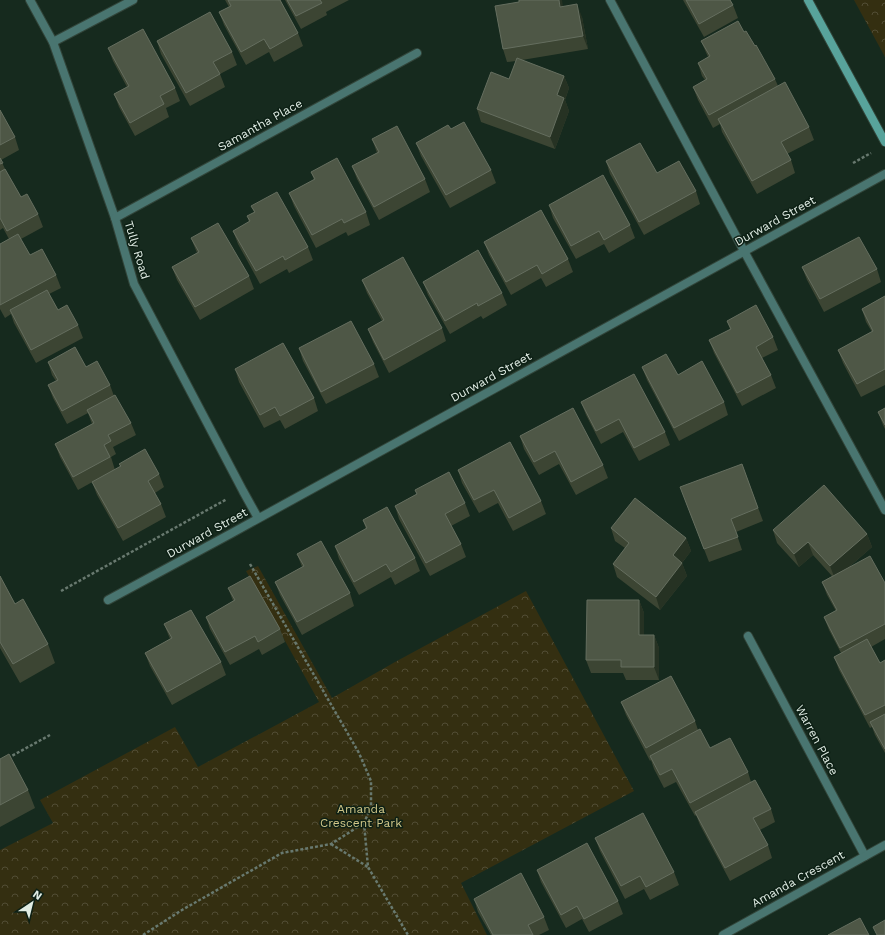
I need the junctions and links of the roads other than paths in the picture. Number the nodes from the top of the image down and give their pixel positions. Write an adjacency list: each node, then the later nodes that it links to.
1 (30, 0): 5 (street, Tully Road)
2 (132, 0): 5 (street)
3 (610, 0): 10 (street)
4 (808, 0): 7 (street)
5 (53, 42): 9 (street, Tully Road)
6 (417, 53): 9 (street, Samantha Place)
7 (885, 142)
8 (885, 174): 10 (street, Durward Street)
9 (115, 218): 12 (street, Tully Road)
10 (744, 251): 11 (street); 12 (street, Durward Street)
11 (885, 510)
12 (258, 518): 13 (street, Durward Street)
13 (108, 600)
14 (748, 636): 16 (street, Warren Place)
15 (885, 845): 16 (street, Amanda Crescent)
16 (865, 856): 17 (street, Amanda Crescent)
17 (724, 935)

